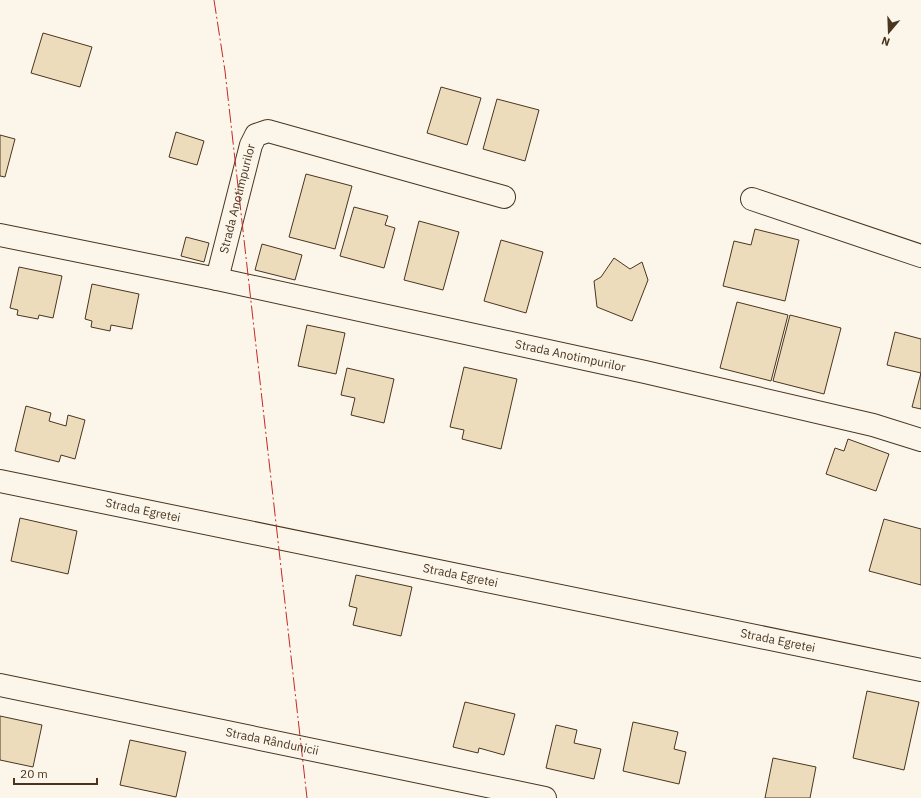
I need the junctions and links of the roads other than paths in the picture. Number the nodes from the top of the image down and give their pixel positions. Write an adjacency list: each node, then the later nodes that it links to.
1 (504, 197): 5 (street, Strada Anotimpurilor)
2 (752, 199): 4 (street)
3 (0, 235): 5 (street, Strada Anotimpurilor)
4 (921, 256)
5 (217, 279): 6 (street, Strada Anotimpurilor)
6 (921, 440)
7 (0, 481): 8 (street, Strada Egretei)
8 (921, 670)
9 (0, 685): 10 (street, Strada Rândunicii)
10 (545, 798)

